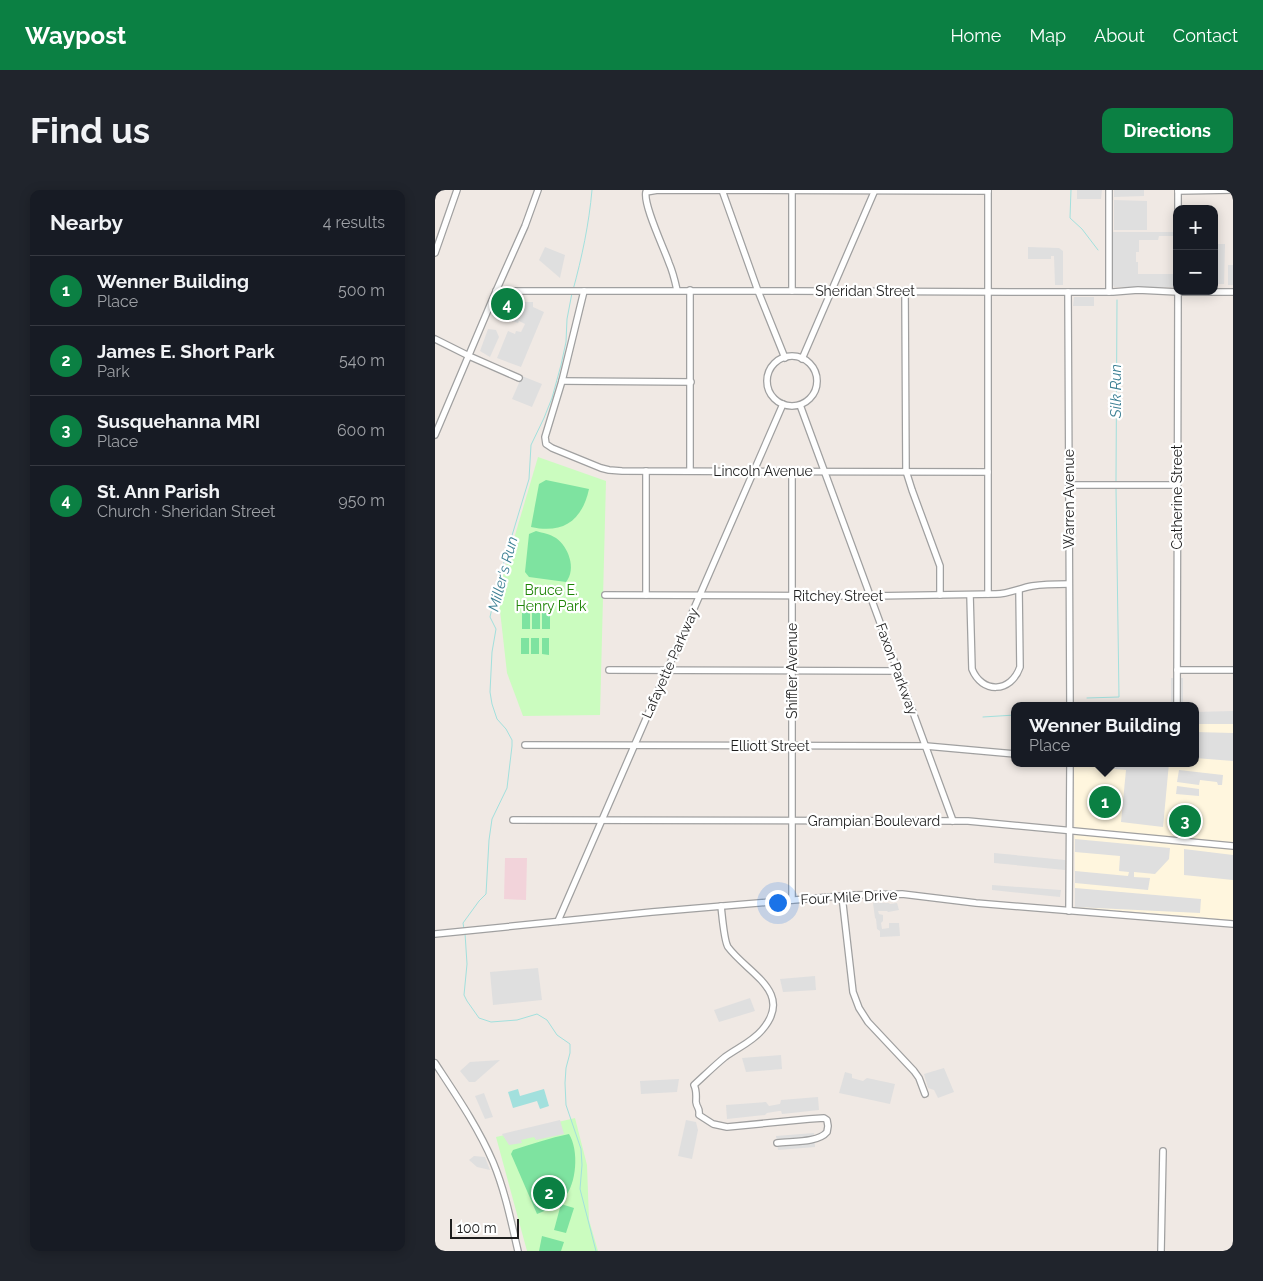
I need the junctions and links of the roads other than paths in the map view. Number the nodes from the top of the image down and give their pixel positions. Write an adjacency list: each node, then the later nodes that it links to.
1 (457, 190): 11 (street)
2 (538, 190): 14 (street)
3 (875, 190): 4 (street); 9 (street); 18 (street)
4 (988, 190): 20 (street)
5 (1109, 190): 22 (street)
6 (1177, 190): 7 (street); 10 (street)
7 (1233, 190)
8 (722, 191): 9 (street); 12 (street); 16 (street)
9 (792, 191): 17 (street)
10 (1177, 205)
11 (435, 253)
12 (677, 290): 13 (street, Sheridan Street); 15 (street, Sheridan Street)
13 (690, 290): 16 (street, Sheridan Street); 33 (street)
14 (496, 291): 15 (street, Sheridan Street); 28 (street)
15 (581, 291): 32 (street)
16 (758, 291): 17 (street, Sheridan Street); 29 (street)
17 (792, 291): 18 (street, Sheridan Street)
18 (831, 292): 19 (street, Sheridan Street); 30 (street)
19 (905, 292): 20 (street, Sheridan Street); 42 (street)
20 (988, 292): 21 (street, Sheridan Street); 43 (street)
21 (1068, 292): 22 (street, Sheridan Street); 44 (street, Warren Avenue)
22 (1109, 292): 23 (street, Sheridan Street)
23 (1173, 292)
24 (1218, 292): 25 (street, Sheridan Street)
25 (1233, 292)
26 (1177, 295): 45 (street, Catherine Street)
27 (435, 339): 28 (street)
28 (469, 356): 31 (street); 36 (street)
29 (785, 358): 30 (street); 34 (street)
30 (802, 359): 35 (street)
31 (519, 378)
32 (562, 381): 33 (street); 37 (street, Lincoln Avenue)
33 (691, 382): 38 (street)
34 (783, 404): 35 (street); 39 (street, Lafayette Parkway)
35 (801, 405): 41 (street, Faxon Parkway)
36 (435, 435)
37 (646, 471): 38 (street, Lincoln Avenue); 51 (street)
38 (691, 471): 39 (street, Lincoln Avenue)
39 (753, 471): 40 (street, Lincoln Avenue); 52 (street, Lafayette Parkway)
40 (792, 471): 41 (street, Lincoln Avenue); 53 (street, Shiffler Avenue)
41 (825, 471): 42 (street, Lincoln Avenue); 55 (street, Faxon Parkway)
42 (906, 471): 43 (street, Lincoln Avenue); 54 (street)
43 (988, 472): 49 (street)
44 (1069, 485): 45 (street); 46 (street, Warren Avenue)
45 (1177, 485): 57 (street, Catherine Street)
46 (1069, 584): 47 (street, Ritchey Street); 62 (street, Warren Avenue)
47 (1019, 590): 48 (street); 49 (street, Ritchey Street)
48 (970, 594): 49 (street, Ritchey Street); 54 (street, Ritchey Street)
49 (988, 594)
50 (605, 595): 51 (street, Ritchey Street)
51 (646, 595): 52 (street, Ritchey Street)
52 (699, 595): 53 (street, Ritchey Street); 59 (street, Lafayette Parkway)
53 (792, 595): 55 (street, Ritchey Street); 60 (street, Shiffler Avenue)
54 (940, 595): 55 (street, Ritchey Street)
55 (871, 596): 61 (street, Faxon Parkway)
56 (609, 670): 59 (street)
57 (1177, 670): 58 (street); 63 (street, Catherine Street)
58 (1233, 670)
59 (666, 671): 60 (street); 65 (street, Lafayette Parkway)
60 (791, 671): 61 (street); 66 (street, Shiffler Avenue)
61 (898, 671): 67 (street, Faxon Parkway)
62 (1070, 702)
63 (1177, 702)
64 (525, 745): 65 (street, Elliott Street)
65 (633, 746): 66 (street, Elliott Street); 71 (street, Lafayette Parkway)
66 (791, 746): 67 (street, Elliott Street); 72 (street, Shiffler Avenue)
67 (925, 746): 68 (street, Elliott Street); 73 (street, Faxon Parkway)
68 (1011, 754)
69 (1070, 767): 74 (street)
70 (513, 820): 71 (street, Grampian Boulevard)
71 (601, 821): 72 (street, Grampian Boulevard); 80 (street, Lafayette Parkway)
72 (792, 821): 73 (street, Grampian Boulevard); 77 (street, Shiffler Avenue)
73 (953, 821): 74 (street, Grampian Boulevard)
74 (1070, 830): 75 (street, Grampian Boulevard); 79 (street)
75 (1233, 846)
76 (842, 896): 77 (street, Four Mile Drive); 79 (street, Four Mile Drive); 84 (street)
77 (792, 900): 78 (street, Four Mile Drive)
78 (721, 906): 80 (street, Four Mile Drive); 85 (street)
79 (1069, 911): 81 (street, Four Mile Drive)
80 (558, 921): 82 (street, Four Mile Drive)
81 (1233, 924)
82 (435, 934)
83 (435, 1062): 87 (street)
84 (925, 1094)
85 (777, 1143)
86 (1163, 1151): 88 (street)
87 (519, 1251)
88 (1161, 1251)

